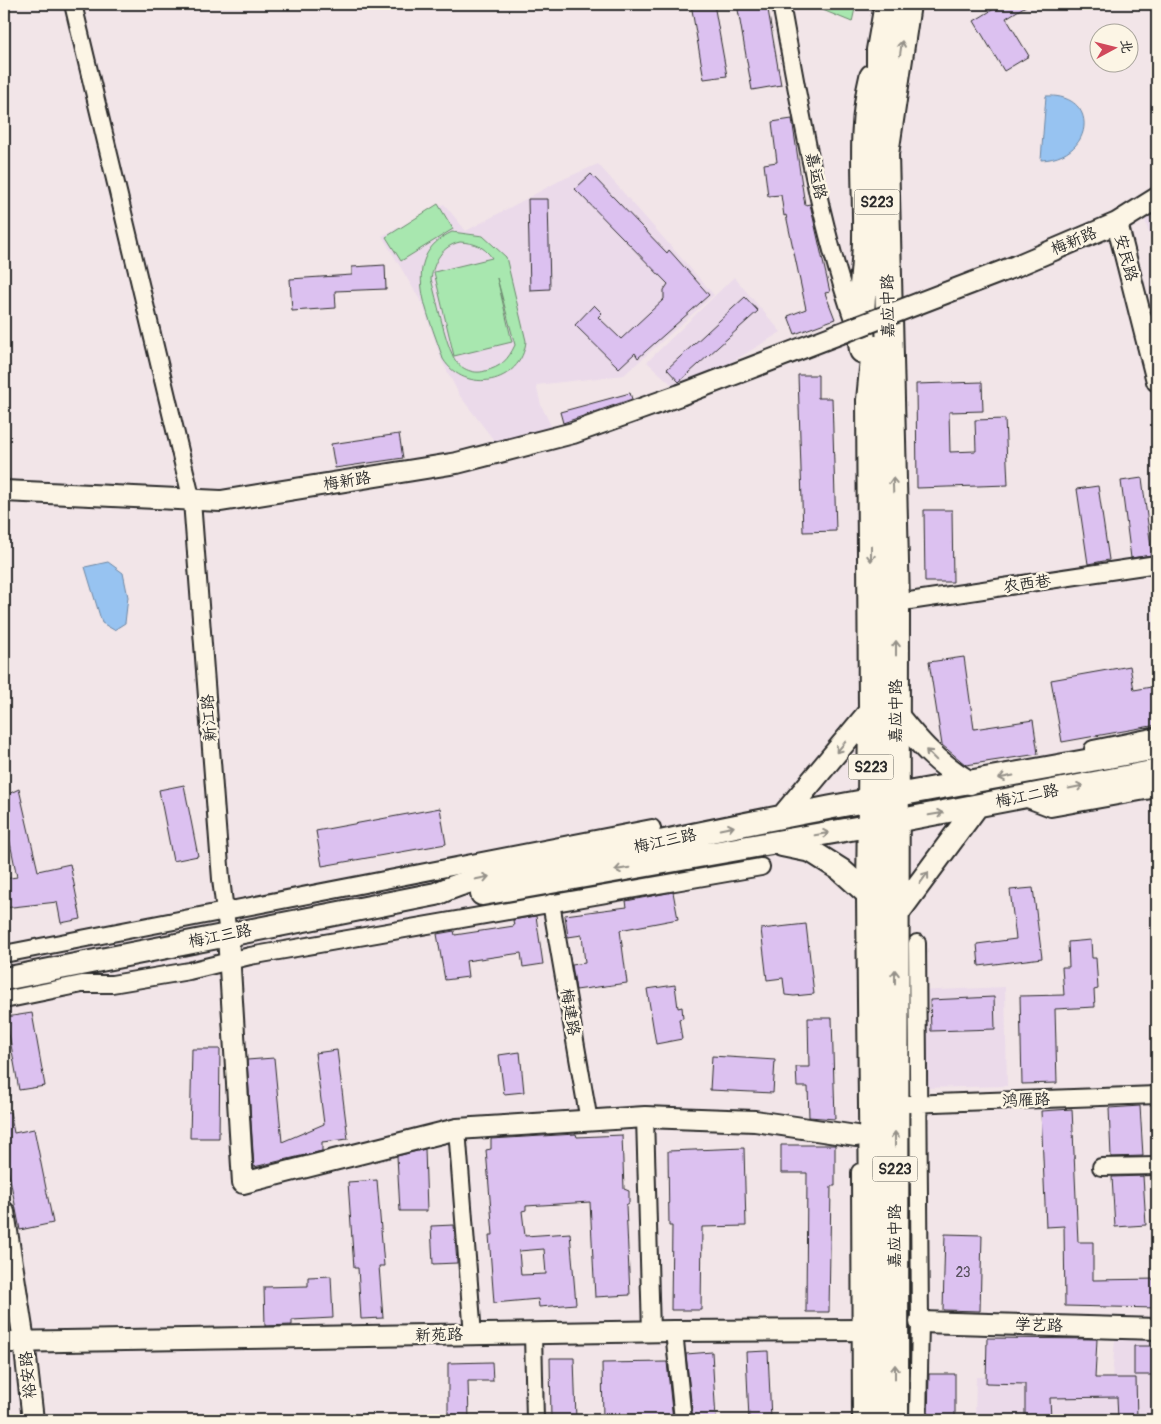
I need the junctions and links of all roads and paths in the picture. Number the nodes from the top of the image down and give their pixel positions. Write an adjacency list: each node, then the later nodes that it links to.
1 (73, 4): 12 (street, 新江路)
2 (781, 4): 8 (street, 嘉运路)
3 (888, 4): 5 (main road, 嘉应中路 / S223)
4 (907, 4): 14 (main road, 嘉应中路 / S223, one-way to 4)
5 (880, 50): 8 (main road); 10 (main road, 嘉应中路 / S223)
6 (1157, 198): 7 (street, 梅新路)
7 (1116, 223): 9 (street, 安民路); 12 (street, 梅新路, bridge)
8 (862, 345): 10 (main road)
9 (1157, 381)
10 (870, 400): 15 (main road, 嘉应中路 / S223, one-way to 15)
11 (4, 491): 12 (street, 梅新路)
12 (192, 501): 34 (street, 新江路)
13 (1157, 564): 14 (street, 农西巷)
14 (896, 603): 15 (main road, 嘉应中路 / S223, one-way to 14)
15 (884, 712): 20 (main road, one-way to 15); 24 (main road, 嘉应中路 / S223); 25 (main road, one-way to 25)
16 (1157, 736): 18 (street)
17 (1157, 748): 18 (main road, 梅江二路)
18 (1035, 771): 20 (main road, 梅江二路, one-way to 20)
19 (1157, 771): 22 (main road, 梅江二路, one-way to 19)
20 (970, 783): 24 (main road, 梅江二路)
21 (1157, 789): 22 (street)
22 (1022, 797): 23 (main road, 梅江二路)
23 (977, 806): 24 (main road, 梅江二路, one-way to 23); 32 (main road, one-way to 23)
24 (884, 811): 25 (main road, 梅江三路); 27 (main road, 梅江三路, one-way to 24); 30 (main road, 嘉应中路 / S223); 32 (main road, 嘉应中路 / S223)
25 (783, 816): 29 (main road, 梅江三路, one-way to 25)
26 (652, 828): 36 (street)
27 (774, 843): 29 (main road, 梅江三路, one-way to 29); 30 (main road)
28 (761, 867): 31 (street)
29 (436, 894): 34 (main road, 梅江三路)
30 (870, 896): 50 (main road, 嘉应中路 / S223)
31 (551, 903): 38 (street); 42 (street, 梅建路)
32 (895, 917): 40 (main road, 嘉应中路 / S223, one-way to 32)
33 (859, 934): 50 (street)
34 (228, 935): 37 (main road, 梅江三路); 43 (street)
35 (917, 943): 40 (street)
36 (4, 954)
37 (4, 979)
38 (4, 1000)
39 (1157, 1095): 40 (street, 鸿雁路)
40 (907, 1104): 48 (street); 62 (main road, 嘉应中路 / S223, one-way to 40)
41 (645, 1117): 42 (street); 44 (street); 52 (street)
42 (589, 1121): 43 (street)
43 (457, 1129): 54 (street)
44 (856, 1136)
45 (1157, 1166): 46 (street)
46 (1101, 1167)
47 (4, 1212): 55 (street, 裕安路)
48 (920, 1322): 49 (street, 学艺路); 63 (street)
49 (1157, 1329)
50 (868, 1330): 51 (street, 新苑路); 60 (street); 61 (main road, 嘉应中路 / S223)
51 (674, 1331): 52 (street, 新苑路); 59 (street)
52 (651, 1332): 53 (street, 新苑路)
53 (533, 1334): 54 (street, 新苑路); 58 (street)
54 (473, 1335): 55 (street, 新苑路)
55 (24, 1341): 56 (street, 新苑路); 57 (street, 裕安路)
56 (4, 1342)
57 (33, 1420)
58 (535, 1420)
59 (684, 1420)
60 (860, 1420)
61 (875, 1420)
62 (896, 1420)
63 (918, 1420)

